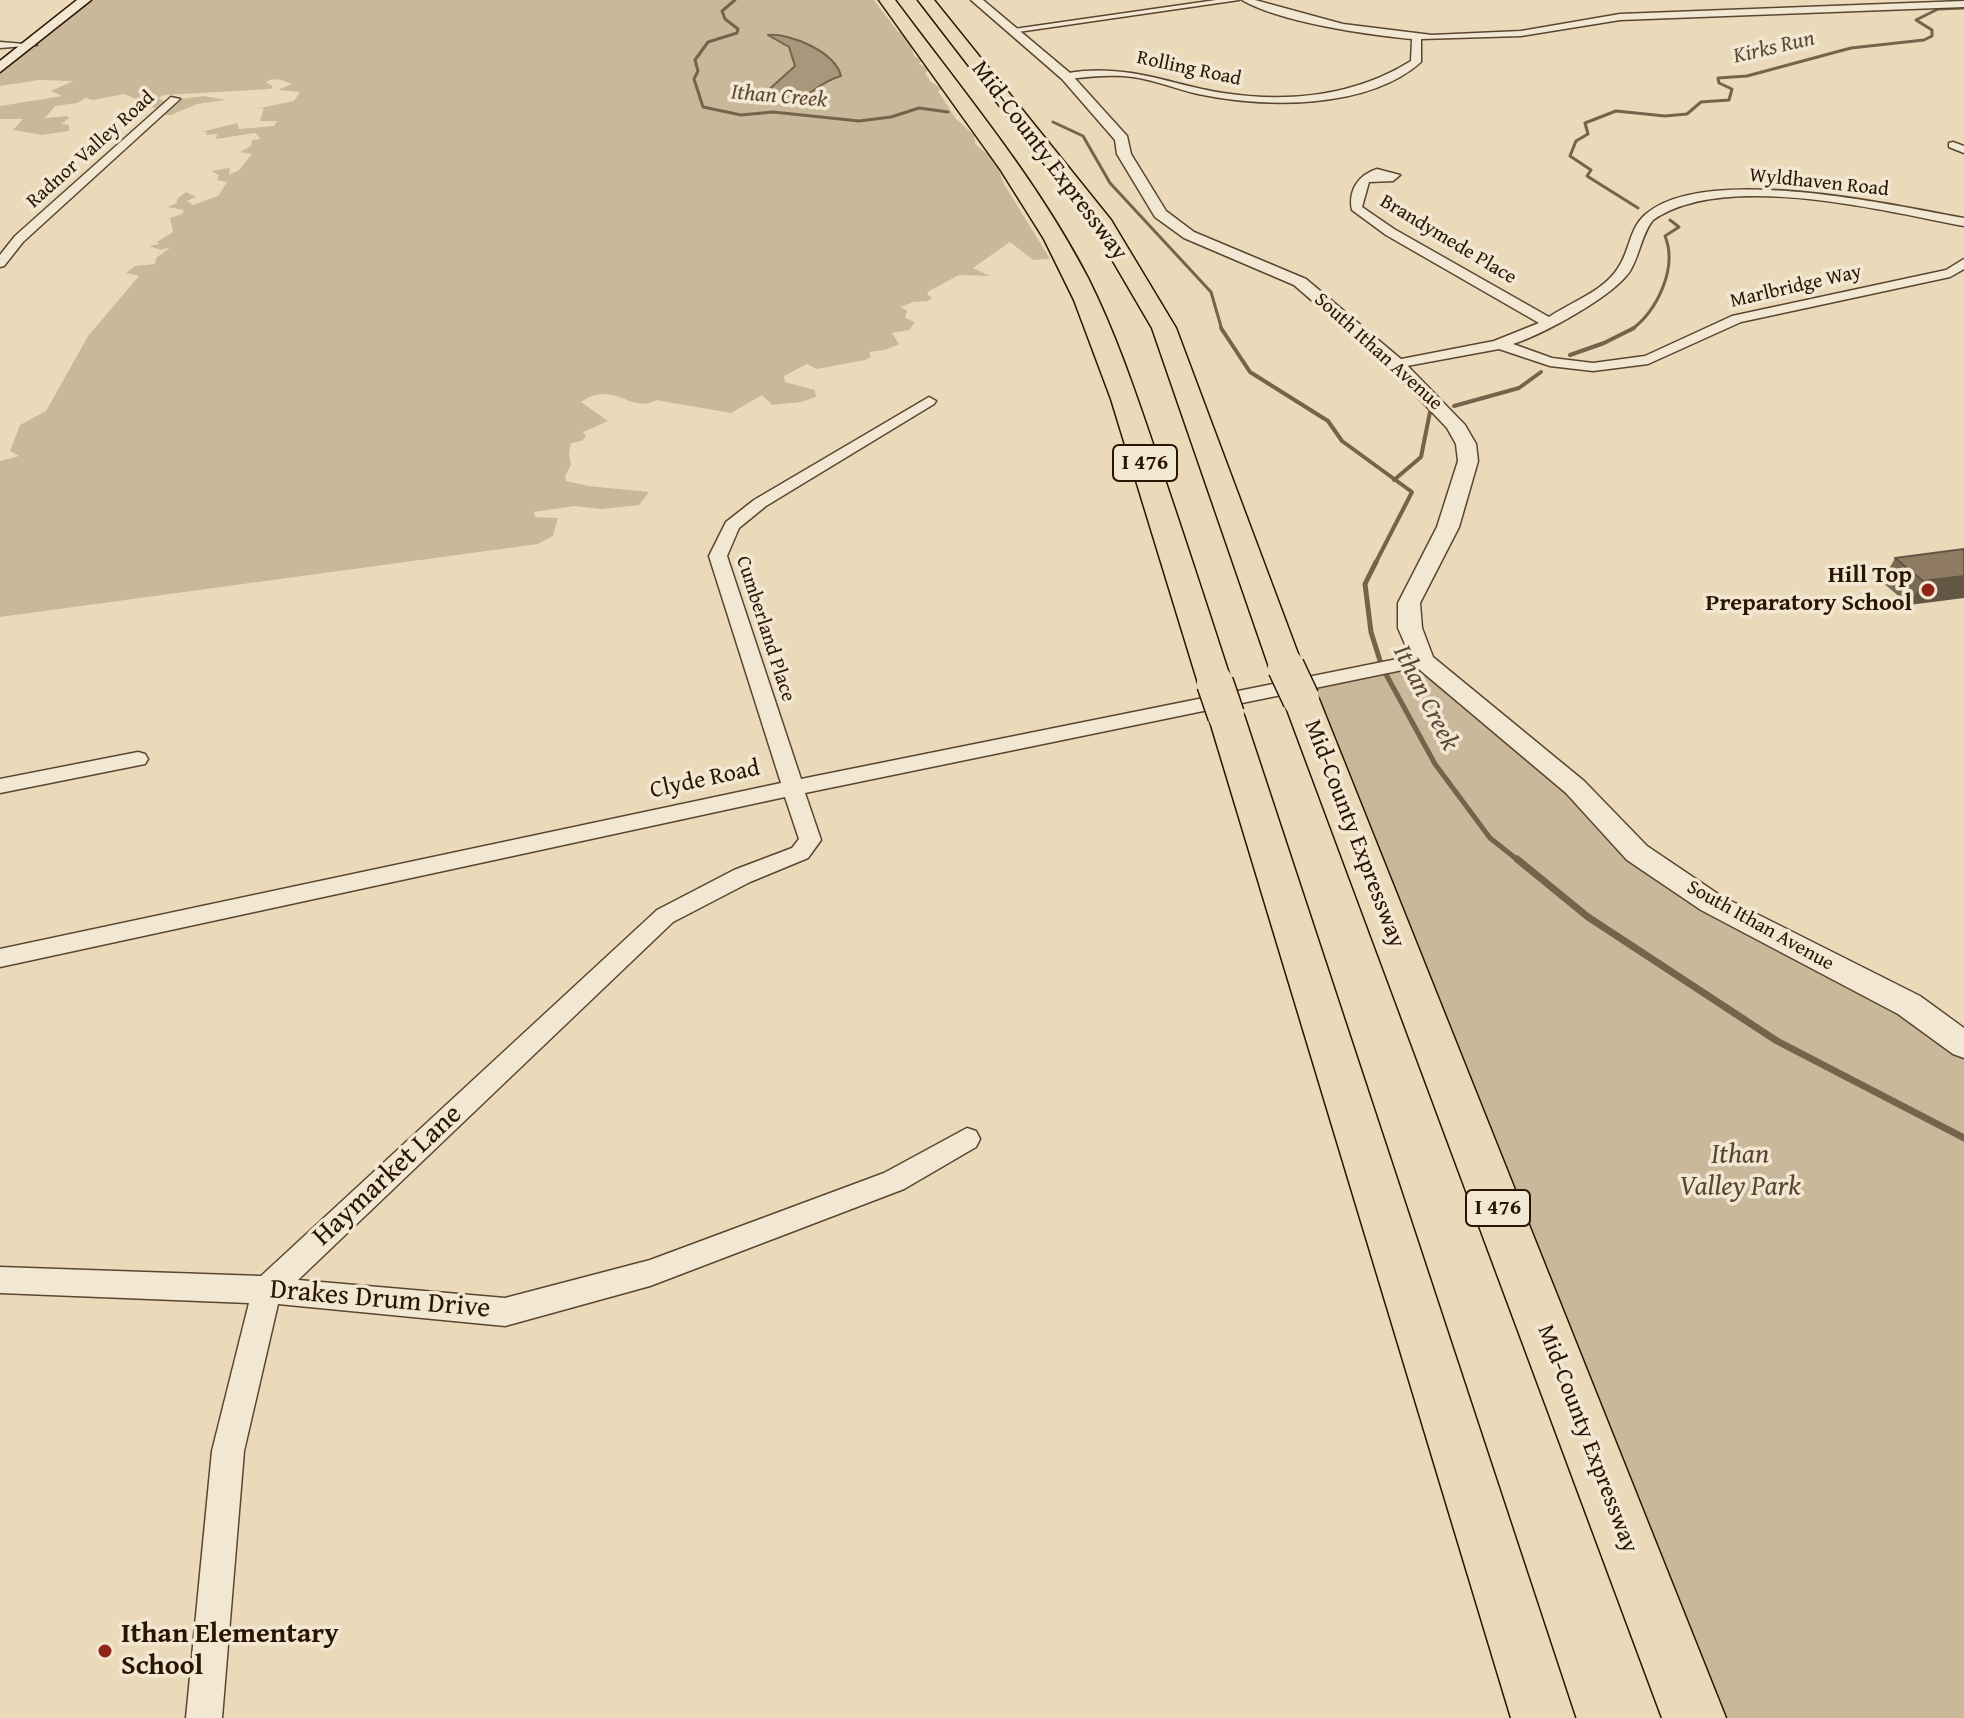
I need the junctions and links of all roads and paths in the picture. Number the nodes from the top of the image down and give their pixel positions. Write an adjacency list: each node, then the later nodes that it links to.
1 (85, 0): 11 (main road)
2 (887, 0): 35 (highway, Mid-County Expressway / I 476)
3 (926, 0): 36 (highway, Mid-County Expressway / I 476)
4 (976, 0): 8 (street, South Ithan Avenue)
5 (1235, 0): 8 (street)
6 (1246, 0): 9 (street)
7 (1964, 4): 9 (street)
8 (1011, 30): 13 (street, South Ithan Avenue)
9 (1417, 38): 13 (street, Rolling Road)
10 (0, 45): 11 (street)
11 (32, 45): 12 (main road)
12 (0, 68)
13 (1066, 76): 23 (street, South Ithan Avenue)
14 (175, 99): 17 (street, Radnor Valley Road)
15 (1365, 179): 21 (street, Brandymede Place)
16 (1964, 222): 21 (street, Wyldhaven Road)
17 (19, 239): 18 (street); 19 (street, Radnor Valley Road)
18 (0, 240)
19 (0, 263)
20 (1964, 263): 22 (street, Marlbridge Way)
21 (1548, 322): 22 (street, Wyldhaven Road)
22 (1499, 344): 23 (street, Wyldhaven Road)
23 (1396, 364): 25 (street, South Ithan Avenue)
24 (929, 401): 28 (street, Cumberland Place)
25 (1422, 660): 28 (street, Clyde Road); 30 (street, South Ithan Avenue)
26 (138, 759): 27 (street)
27 (0, 786)
28 (793, 788): 29 (street, Clyde Road); 33 (street, Haymarket Lane)
29 (0, 958)
30 (1964, 1045)
31 (967, 1139): 33 (street, Drakes Drum Drive)
32 (0, 1280): 33 (street, Drakes Drum Drive)
33 (267, 1290): 34 (street)
34 (204, 1718)
35 (1543, 1718)
36 (1694, 1718)

